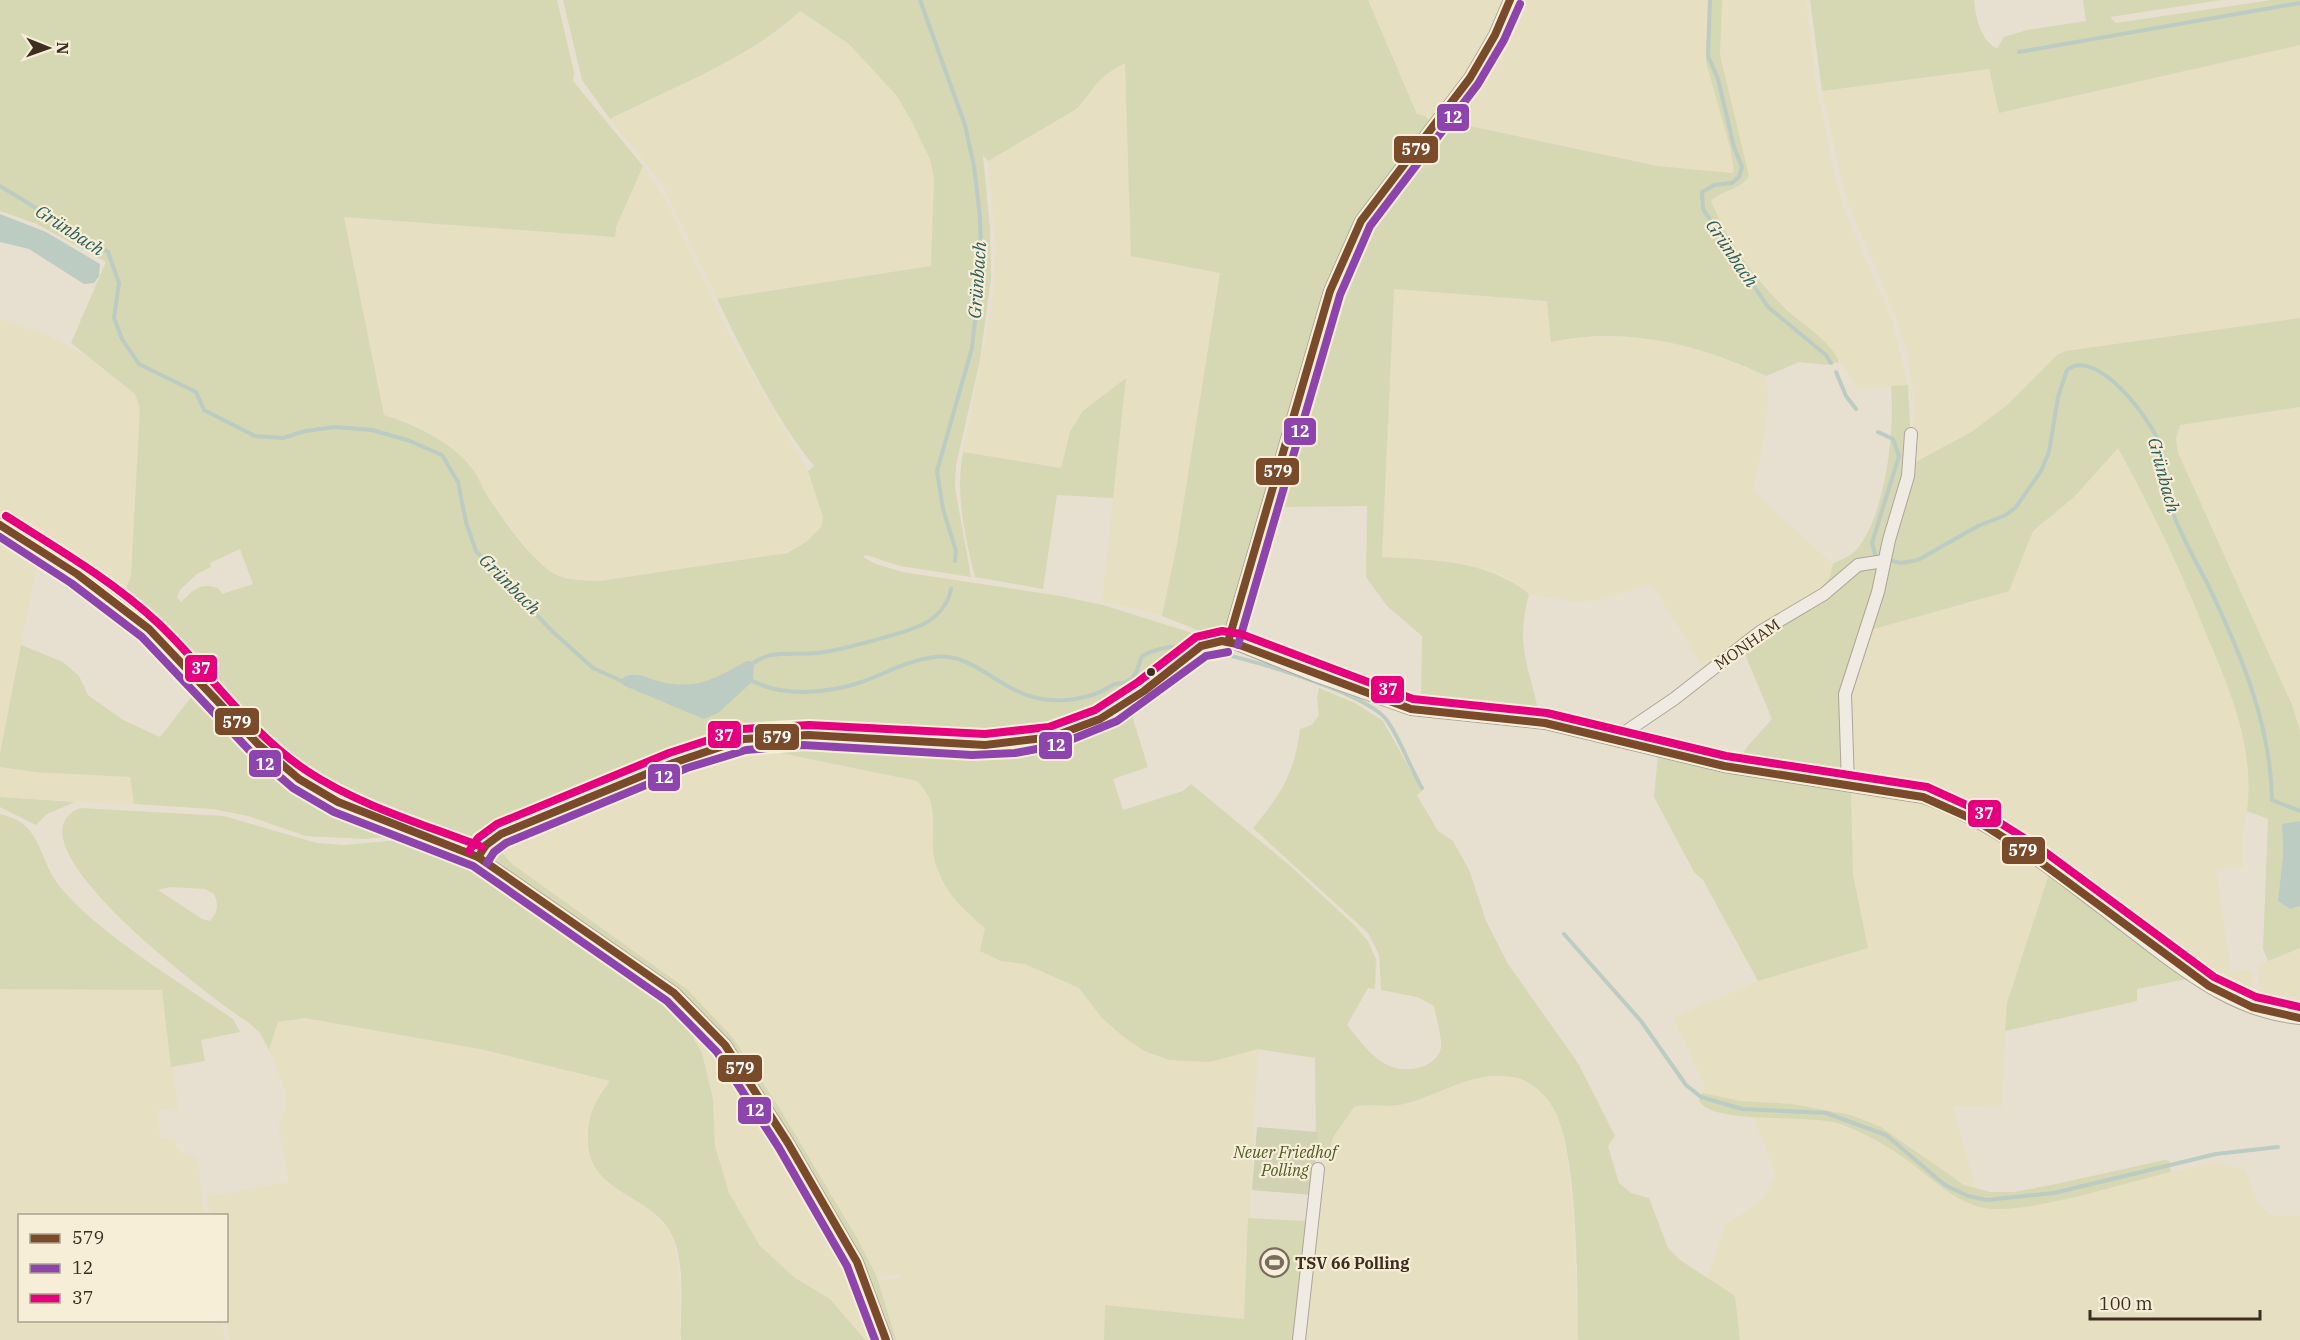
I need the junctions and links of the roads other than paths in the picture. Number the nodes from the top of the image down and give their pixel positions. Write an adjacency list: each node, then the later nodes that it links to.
1 (1510, 0): 5 (street)
2 (1911, 434): 4 (street)
3 (0, 525): 8 (street)
4 (1884, 561): 6 (street, MONHAM); 7 (street)
5 (1228, 642): 6 (street); 8 (street)
6 (1615, 739): 7 (street)
7 (1848, 784): 9 (street)
8 (478, 857): 11 (street)
9 (2300, 1018)
10 (1318, 1169): 12 (street)
11 (886, 1340)
12 (1299, 1340)

